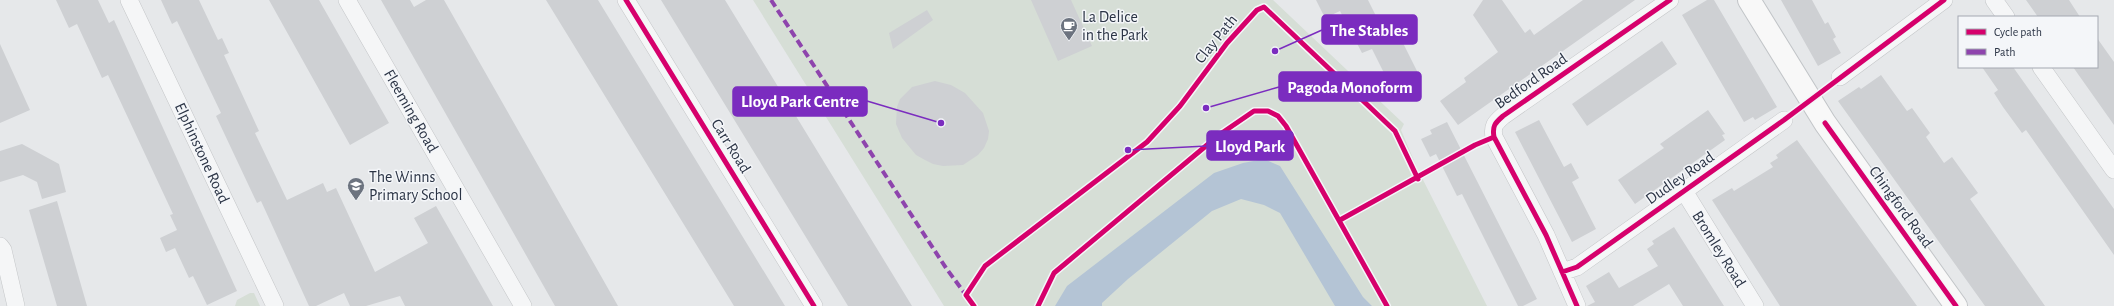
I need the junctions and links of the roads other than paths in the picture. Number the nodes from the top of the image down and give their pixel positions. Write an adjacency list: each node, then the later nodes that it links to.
1 (129, 0): 17 (street, Elphinstone Road)
2 (348, 0): 18 (street, Fleeming Road)
3 (626, 0): 19 (street, Carr Road)
4 (1670, 0): 15 (street, Bedford Road)
5 (1750, 0): 22 (main road, Chingford Road)
6 (1944, 0): 10 (street)
7 (1994, 0): 8 (street)
8 (2005, 16)
9 (2042, 68): 12 (street)
10 (1840, 77)
11 (1784, 120): 13 (street, Dudley Road)
12 (2114, 170)
13 (1684, 191): 15 (street, Dudley Road); 21 (street, Bromley Road)
14 (0, 246): 16 (street)
15 (1562, 272): 20 (street, Bedford Road)
16 (16, 306)
17 (275, 306)
18 (523, 306)
19 (814, 306)
20 (1578, 306)
21 (1755, 306)
22 (1956, 306)

